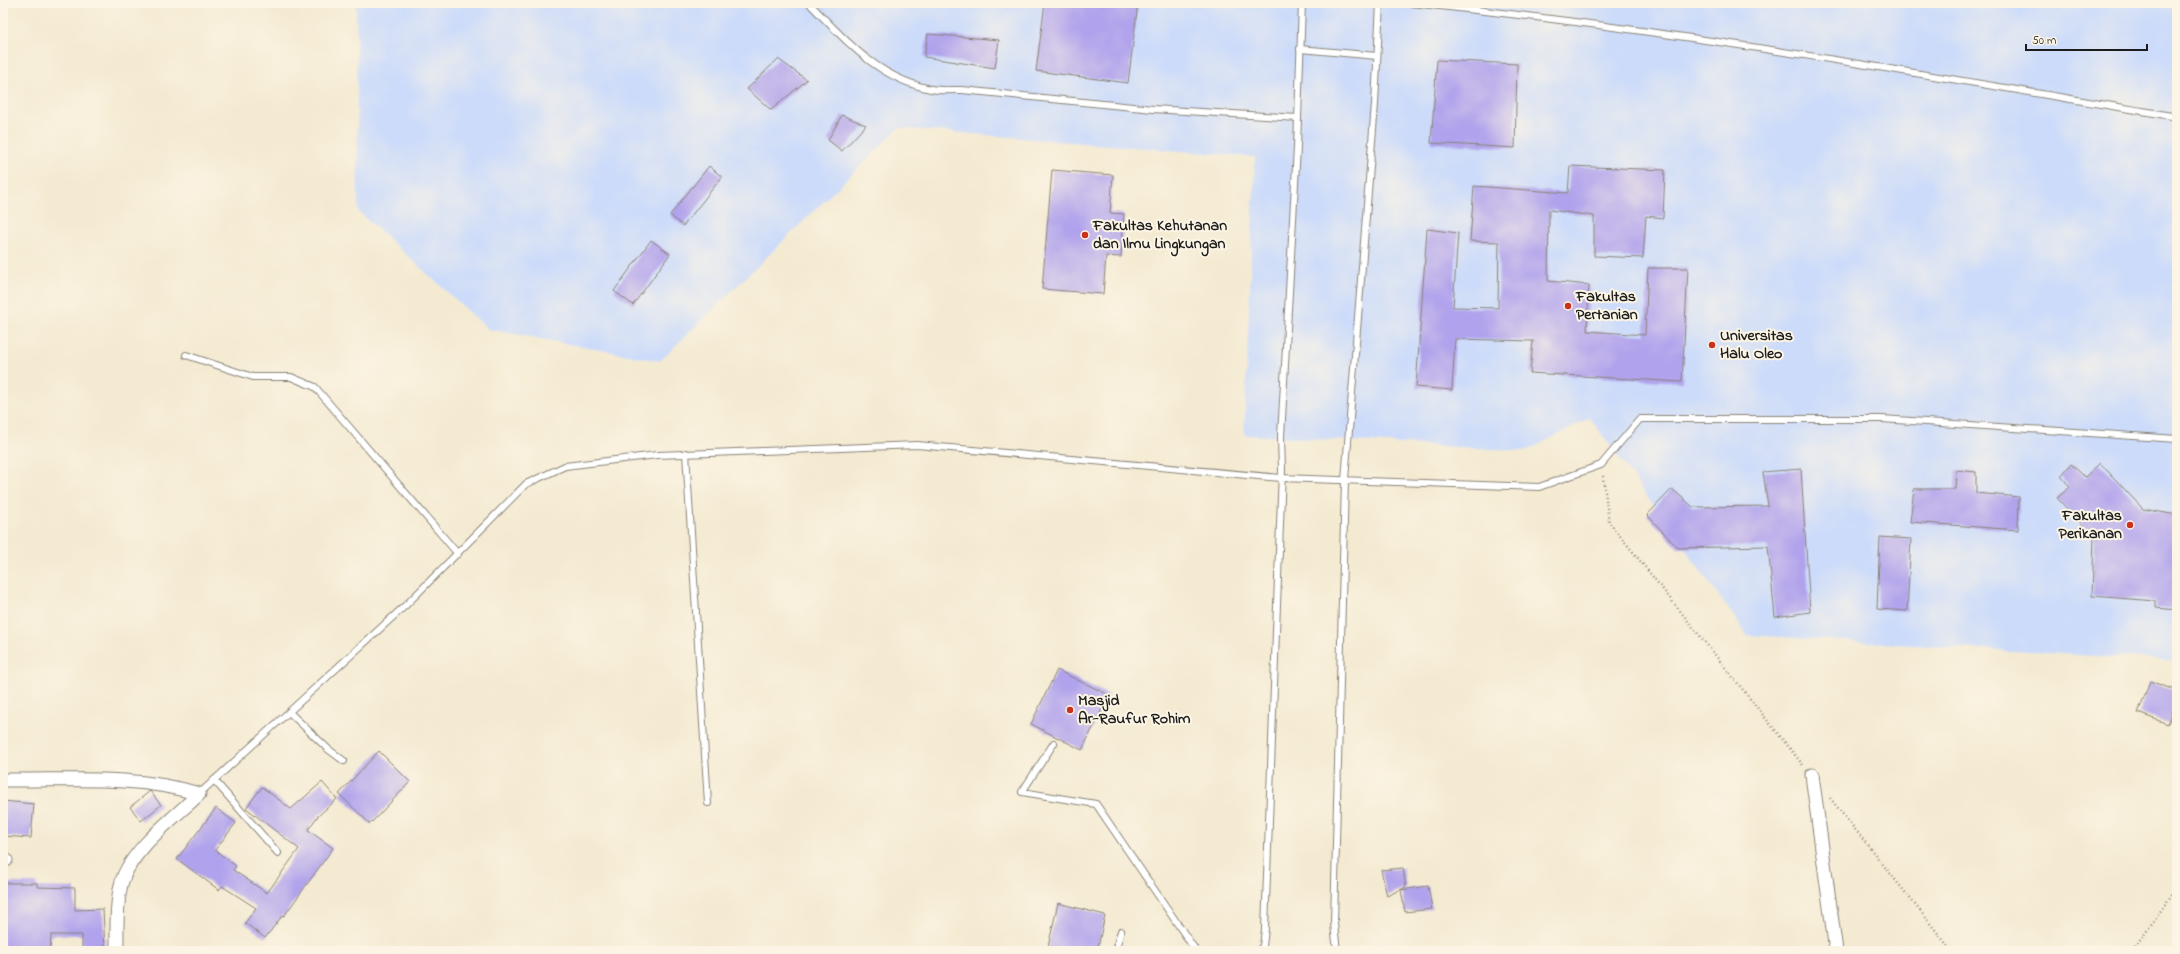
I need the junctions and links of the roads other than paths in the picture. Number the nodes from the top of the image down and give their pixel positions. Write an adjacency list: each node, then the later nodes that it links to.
1 (809, 3): 8 (lane)
2 (1302, 3): 5 (lane)
3 (1380, 3): 6 (lane)
4 (1411, 3): 7 (lane)
5 (1300, 49): 6 (lane); 8 (lane)
6 (1377, 56): 13 (lane)
7 (2177, 117)
8 (1298, 118): 12 (lane)
9 (186, 355): 14 (lane)
10 (2177, 439): 13 (lane)
11 (686, 454): 12 (lane); 14 (lane); 22 (lane)
12 (1281, 478): 13 (lane); 28 (lane)
13 (1345, 480): 29 (lane)
14 (458, 554): 15 (lane)
15 (289, 712): 17 (lane); 20 (lane)
16 (1054, 743): 27 (lane)
17 (344, 761)
18 (1812, 775): 30 (street)
19 (3, 780): 21 (street)
20 (214, 780): 21 (lane); 23 (lane)
21 (199, 794): 25 (street)
22 (708, 803)
23 (278, 853)
24 (1121, 931): 26 (lane)
25 (117, 951)
26 (1115, 951)
27 (1196, 951)
28 (1258, 951)
29 (1337, 951)
30 (1836, 951)

